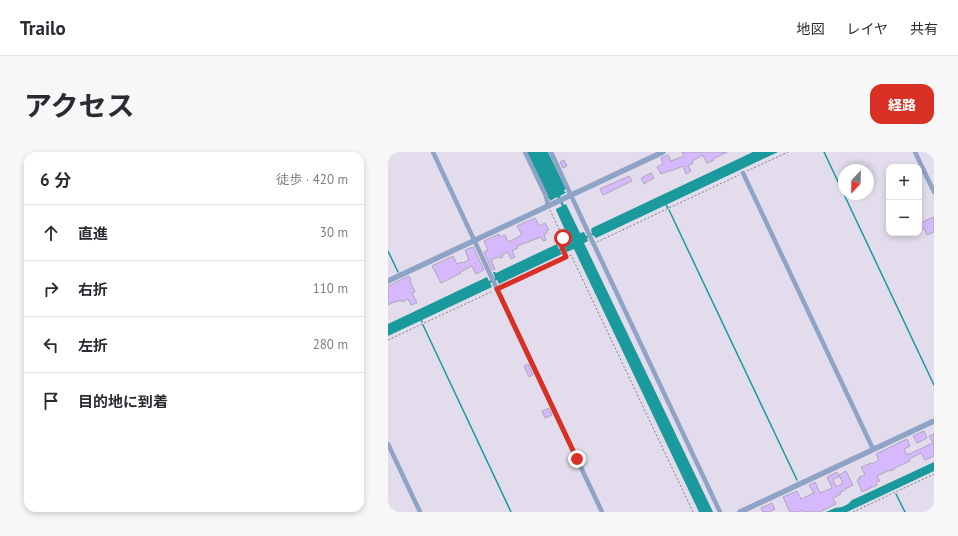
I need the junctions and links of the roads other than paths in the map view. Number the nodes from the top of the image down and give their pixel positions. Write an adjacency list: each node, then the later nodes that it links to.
1 (433, 152): 10 (street)
2 (525, 152): 9 (street)
3 (551, 152): 8 (street)
4 (662, 152): 8 (street)
5 (915, 152): 7 (street)
6 (743, 174): 14 (street)
7 (934, 192)
8 (571, 195): 9 (street); 17 (street)
9 (548, 206): 10 (street)
10 (474, 240): 11 (street); 16 (street)
11 (388, 281)
12 (934, 421): 14 (street)
13 (388, 444): 15 (street)
14 (873, 449): 18 (street)
15 (420, 512)
16 (602, 512)
17 (720, 512)
18 (740, 512)

